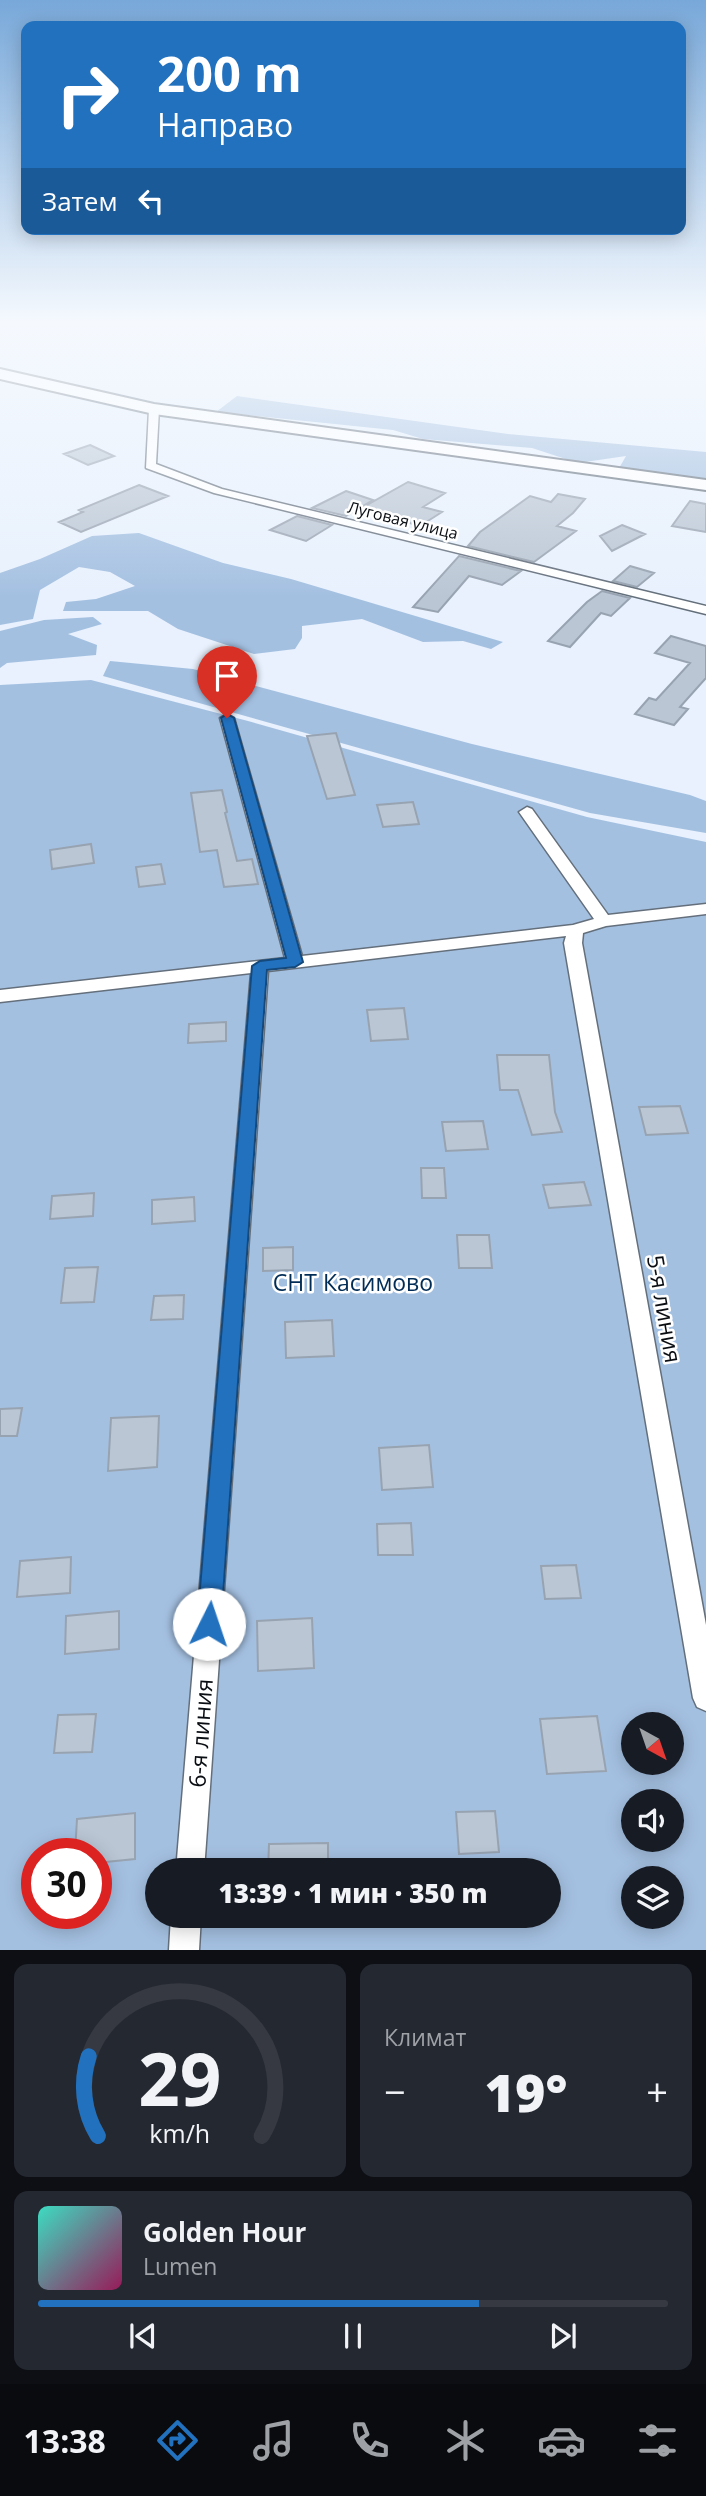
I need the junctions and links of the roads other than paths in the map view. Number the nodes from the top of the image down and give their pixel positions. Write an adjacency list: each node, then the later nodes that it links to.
1 (154, 415): 4 (street, Луговая улица)
2 (198, 415): 3 (main road)
3 (706, 485)
4 (706, 610)
5 (227, 718): 10 (street)
6 (527, 812): 8 (street)
7 (706, 909): 8 (street)
8 (604, 920): 9 (street)
9 (575, 930): 10 (street); 13 (street, 5-я линия)
10 (295, 962): 11 (street)
11 (260, 966): 12 (street); 14 (street, 6-я линия)
12 (0, 996)
13 (706, 1698)
14 (191, 1858)
15 (185, 1928): 16 (street)
16 (184, 1950)

